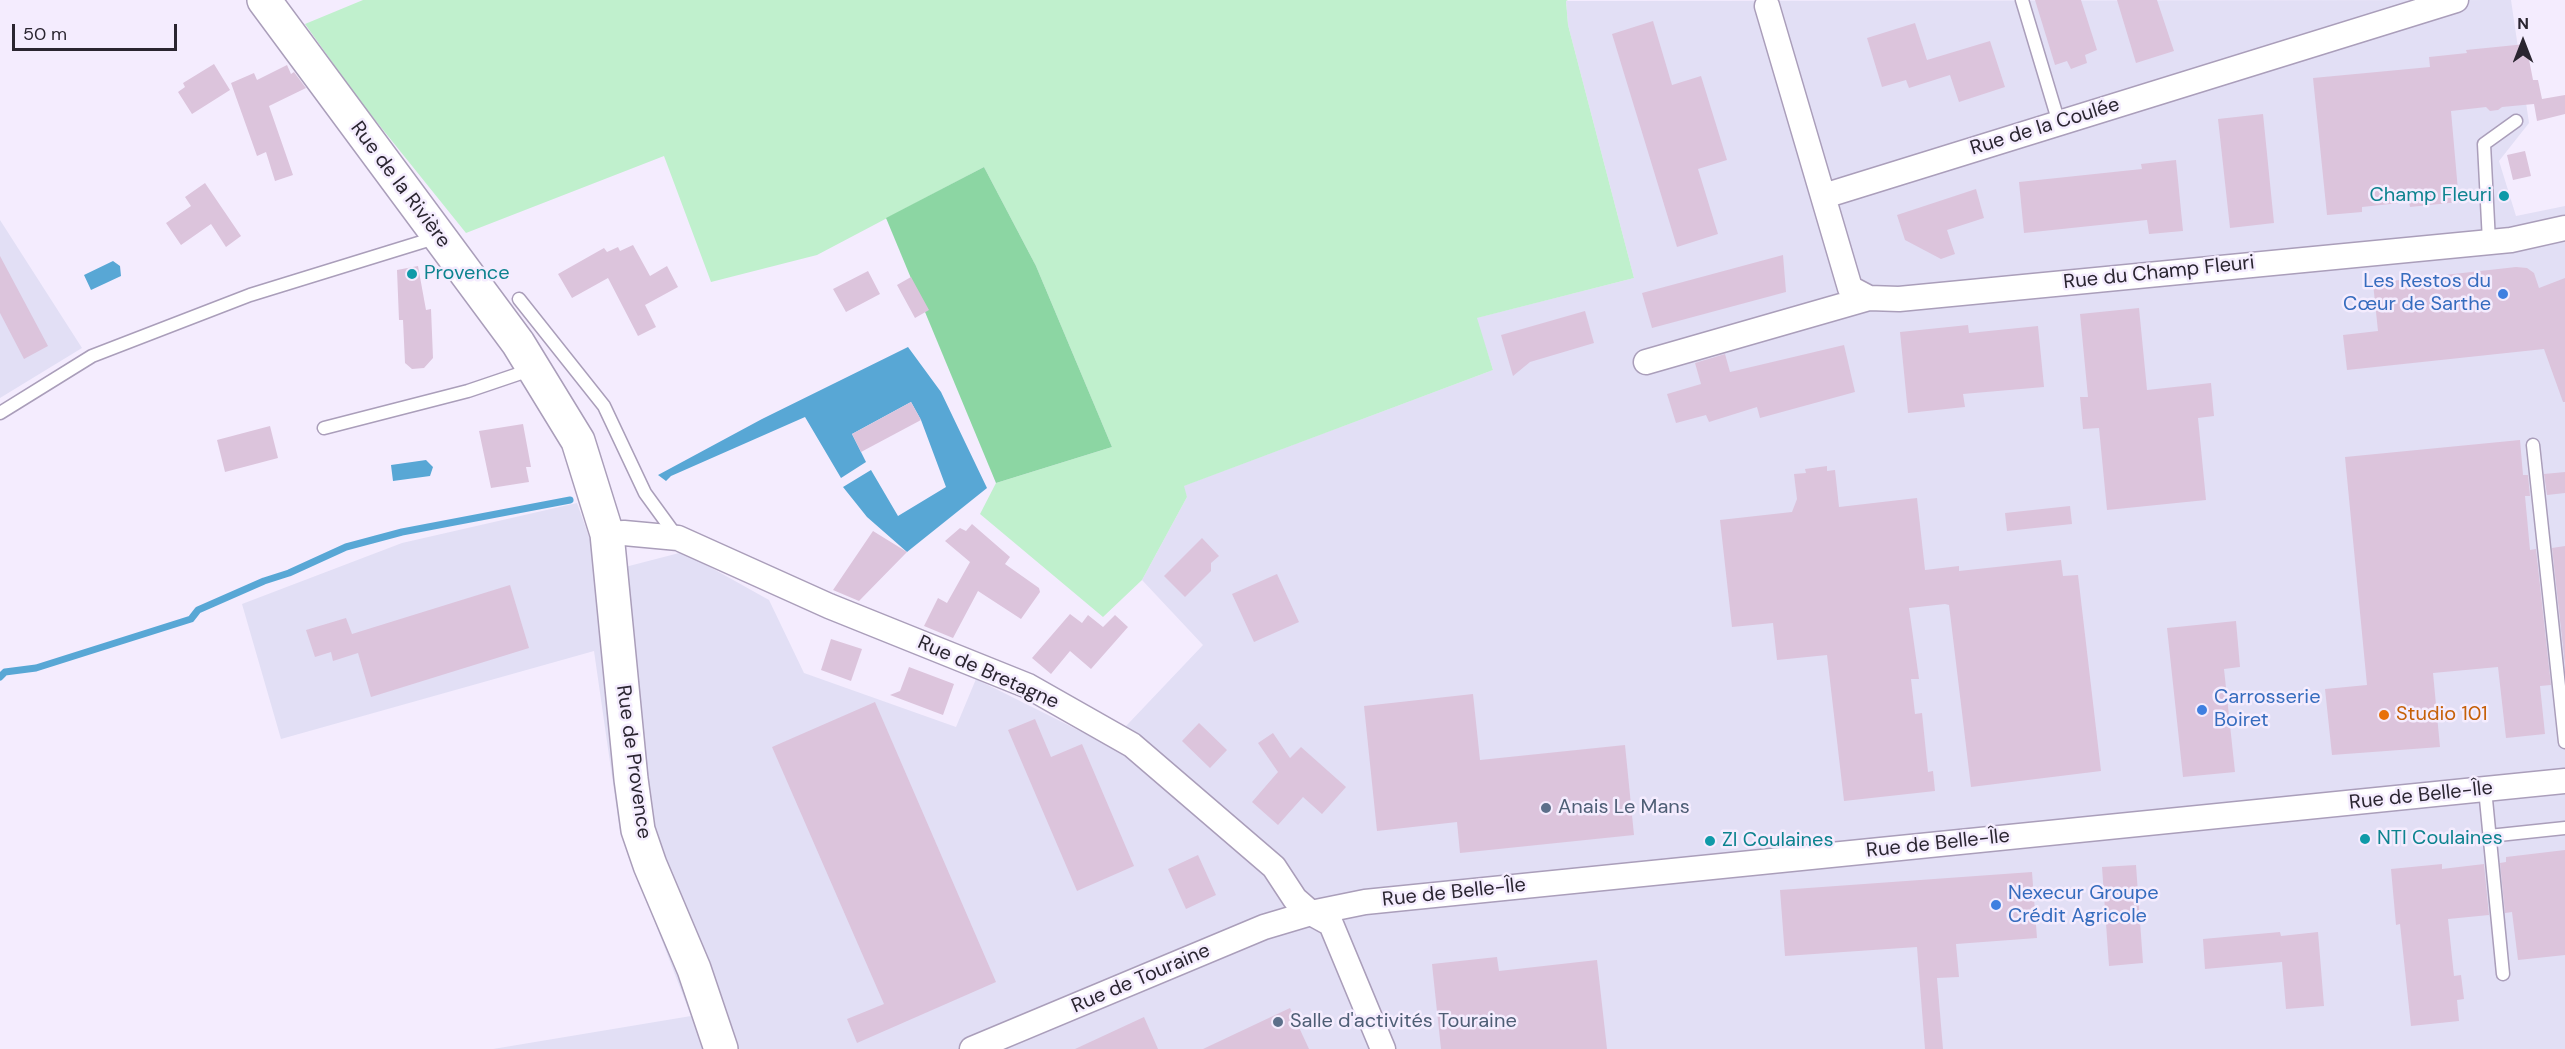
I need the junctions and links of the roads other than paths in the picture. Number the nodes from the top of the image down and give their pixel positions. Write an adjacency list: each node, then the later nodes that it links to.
1 (264, 0): 9 (street, Rue de la Rivière)
2 (2022, 0): 6 (lane)
3 (2456, 0): 6 (street, Rue de la Coulée)
4 (1767, 6): 7 (street)
5 (2516, 121): 10 (lane)
6 (2059, 123): 7 (street, Rue de la Coulée)
7 (1824, 196): 11 (street)
8 (2565, 228): 10 (street, Rue du Champ Fleuri)
9 (439, 237): 14 (street, Rue de la Rivière); 15 (lane)
10 (2489, 242): 11 (street, Rue du Champ Fleuri)
11 (1869, 298): 13 (street, Rue du Champ Fleuri)
12 (519, 299): 19 (lane)
13 (1646, 362)
14 (534, 368): 16 (lane); 18 (street, Rue de la Rivière)
15 (0, 413)
16 (324, 428)
17 (2533, 446): 20 (lane)
18 (607, 534): 19 (street, Rue de Bretagne); 27 (street, Rue de Provence)
19 (678, 538): 25 (street, Rue de Bretagne)
20 (2565, 742)
21 (2565, 781): 22 (street, Rue de Belle-Île)
22 (2485, 789): 24 (lane); 25 (street, Rue de Belle-Île)
23 (2565, 828): 24 (lane)
24 (2490, 836): 26 (lane)
25 (1311, 913): 28 (street, Rue de Touraine); 29 (street, Rue de Bretagne)
26 (2503, 974)
27 (721, 1049)
28 (972, 1049)
29 (1383, 1049)

